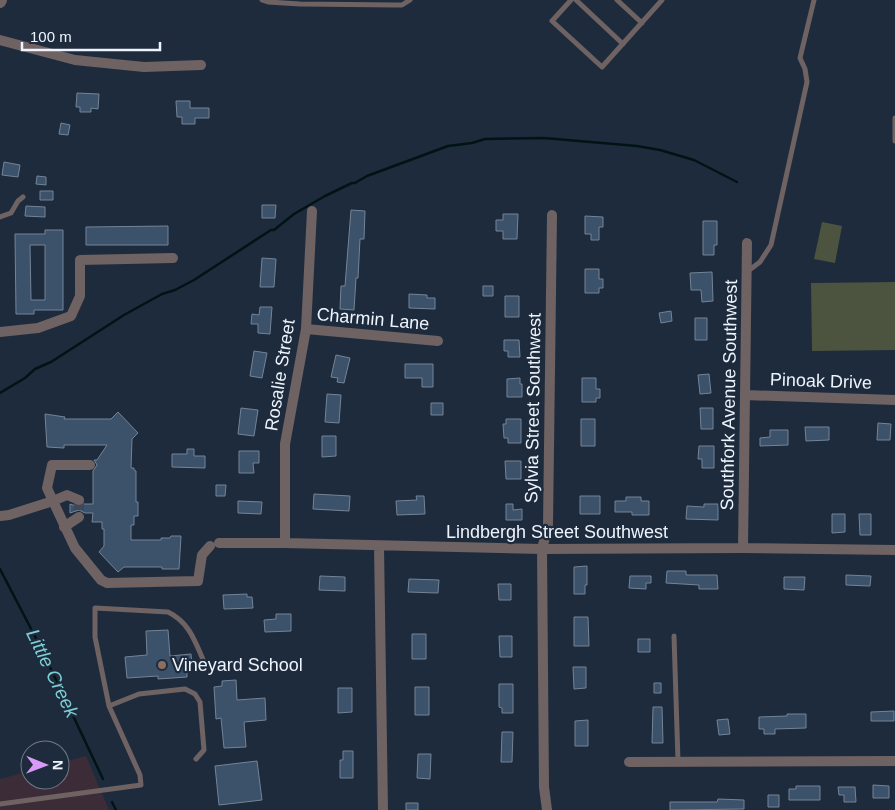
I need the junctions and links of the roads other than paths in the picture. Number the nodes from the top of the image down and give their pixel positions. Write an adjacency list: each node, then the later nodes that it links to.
1 (262, 0): 2 (lane)
2 (410, 0)
3 (571, 0): 10 (lane)
4 (576, 0): 10 (lane)
5 (617, 0): 8 (lane)
6 (662, 0): 8 (lane)
7 (814, 0): 20 (lane)
8 (642, 23): 10 (lane)
9 (0, 40): 11 (street)
10 (623, 44)
11 (201, 65)
12 (895, 118): 13 (lane)
13 (895, 141)
14 (23, 197): 17 (lane)
15 (312, 212): 21 (street, Rosalie Street)
16 (552, 215): 35 (street, Sylvia Street Southwest)
17 (0, 217)
18 (747, 243): 20 (street, Southfork Avenue Southwest)
19 (173, 258): 22 (street)
20 (747, 271): 24 (street, Southfork Avenue Southwest)
21 (306, 329): 23 (street, Charmin Lane); 32 (street, Rosalie Street)
22 (0, 332)
23 (438, 341)
24 (745, 395): 25 (street, Pinoak Drive); 34 (street, Southfork Avenue Southwest)
25 (895, 400)
26 (90, 465): 28 (street)
27 (78, 500): 28 (street)
28 (53, 501): 29 (street); 31 (street)
29 (0, 516)
30 (79, 517): 31 (street)
31 (64, 527): 32 (street, Lindbergh Street Southwest)
32 (285, 543): 33 (street, Lindbergh Street Southwest)
33 (380, 546): 35 (street, Lindbergh Street Southwest); 45 (street)
34 (743, 548): 35 (street, Lindbergh Street Southwest); 36 (street, Lindbergh Street Southwest)
35 (542, 549): 46 (street, Sylvia Street Southwest)
36 (895, 550)
37 (674, 636): 43 (lane)
38 (223, 669): 39 (lane)
39 (109, 706): 40 (lane); 44 (lane)
40 (196, 759)
41 (895, 761): 43 (street)
42 (629, 762): 43 (street)
43 (678, 762)
44 (0, 804)
45 (383, 810)
46 (547, 810)

